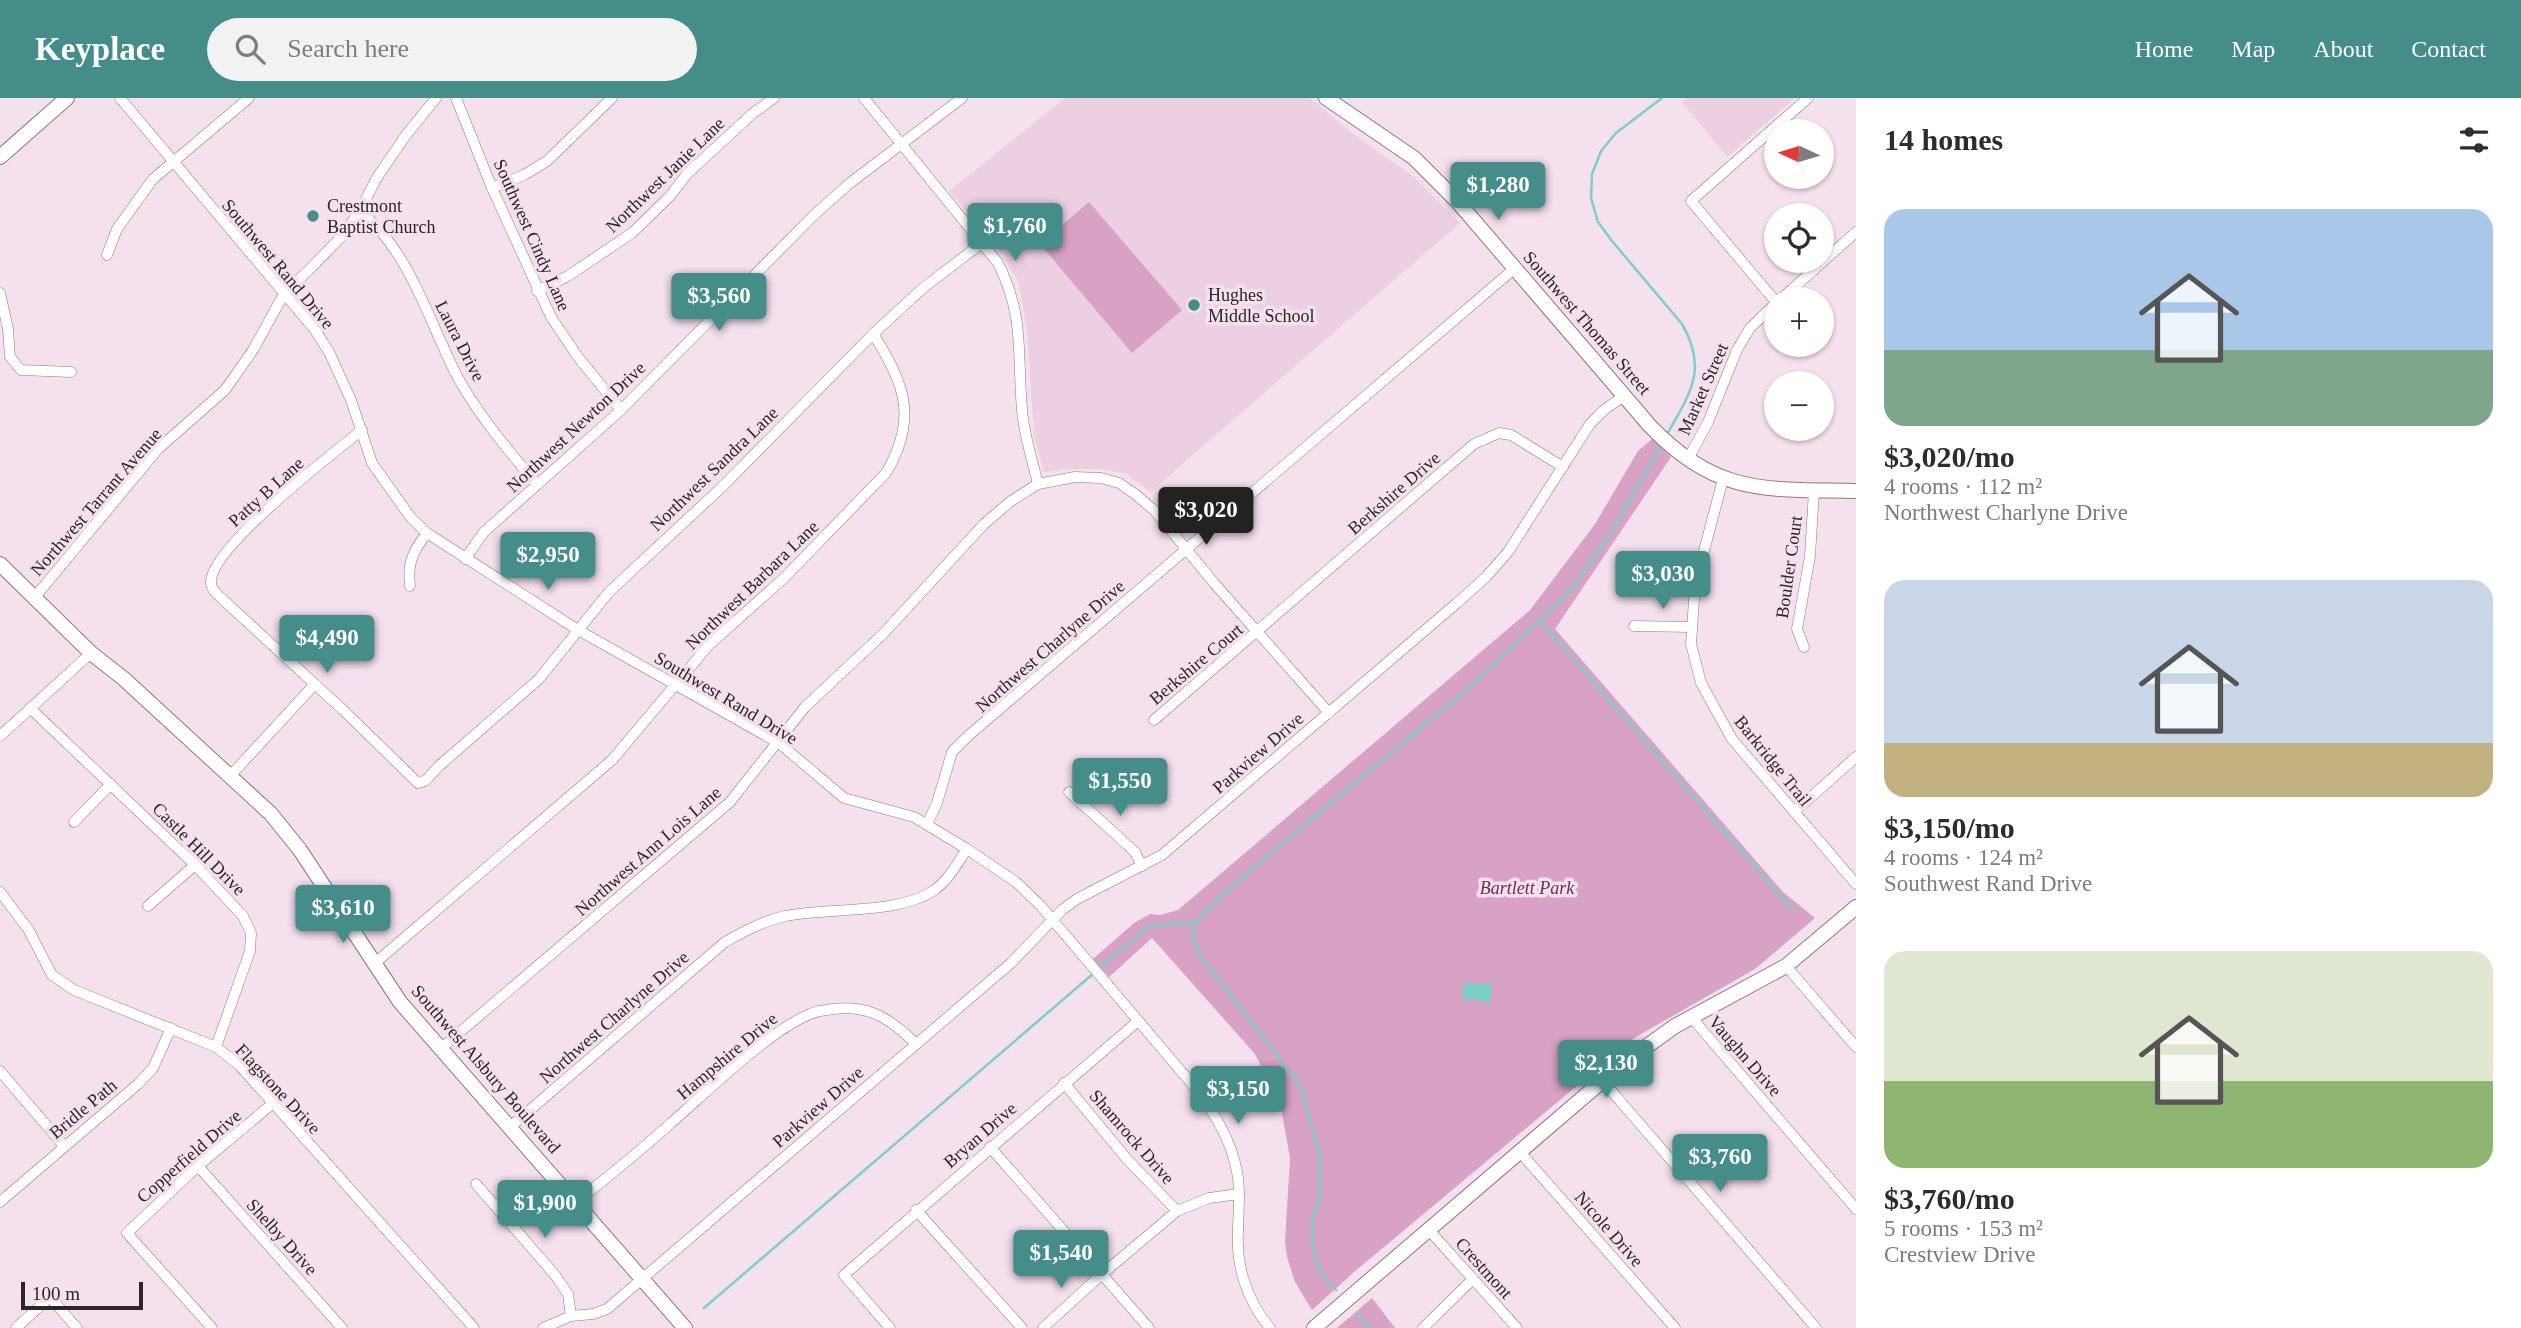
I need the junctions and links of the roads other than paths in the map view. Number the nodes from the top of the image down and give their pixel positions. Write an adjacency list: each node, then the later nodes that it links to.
1 (67, 98): 13 (street)
2 (120, 98): 14 (street, Southwest Rand Drive)
3 (250, 98): 14 (street)
4 (436, 98): 16 (street, Northwest Tarrant Avenue)
5 (456, 98): 15 (street, Southwest Cindy Lane)
6 (612, 98): 15 (street)
7 (774, 98): 23 (street, Northwest Janie Lane)
8 (864, 98): 12 (street)
9 (962, 98): 12 (street, Northwest Newton Drive)
10 (1326, 98): 20 (street, Southwest Thomas Street)
11 (1808, 98): 22 (street)
12 (900, 143): 18 (street); 30 (street, Northwest Newton Drive)
13 (0, 157)
14 (173, 162): 19 (street); 24 (street, Southwest Rand Drive)
15 (492, 188): 23 (street, Southwest Cindy Lane)
16 (360, 211): 24 (street, Northwest Tarrant Avenue); 36 (street, Laura Drive)
17 (1856, 232): 21 (street)
18 (982, 243): 27 (street, Northwest Sandra Lane); 35 (street)
19 (107, 255)
20 (1514, 268): 29 (street, Southwest Thomas Street); 40 (street, Northwest Charlyne Drive)
21 (1794, 287)
22 (1764, 288)
23 (537, 290): 30 (street, Southwest Cindy Lane)
24 (285, 292): 31 (street, Southwest Rand Drive); 44 (street, Northwest Tarrant Avenue)
25 (0, 293): 28 (street)
26 (1764, 315): 32 (street, Market Street)
27 (873, 334): 47 (street, Northwest Sandra Lane); 52 (street, Northwest Barbara Lane)
28 (71, 372)
29 (1625, 395): 32 (street, Southwest Thomas Street); 33 (street, Parkview Drive)
30 (621, 410): 36 (street, Northwest Newton Drive)
31 (362, 430): 39 (street, Southwest Rand Drive); 51 (street, Patty B Lane)
32 (1688, 459): 34 (street, Southwest Thomas Street)
33 (1563, 467): 48 (street, Berkshire Drive); 54 (street, Parkview Drive)
34 (1723, 479): 37 (street, Southwest Thomas Street); 46 (street, Barkridge Trail)
35 (1038, 484): 40 (street); 57 (street, Northwest Ann Lois Lane)
36 (537, 485): 41 (street, Northwest Newton Drive)
37 (1814, 490): 38 (street, Southwest Thomas Street); 49 (street, Boulder Court)
38 (1856, 491)
39 (427, 533): 41 (street, Southwest Rand Drive); 43 (street)
40 (1187, 548): 48 (street); 64 (street, Northwest Charlyne Drive)
41 (465, 559): 47 (street, Southwest Rand Drive)
42 (0, 564): 44 (street, Southwest Alsbury Boulevard)
43 (410, 586)
44 (35, 597): 50 (street, Southwest Alsbury Boulevard)
45 (1634, 626): 46 (street)
46 (1691, 626): 62 (street, Barkridge Trail)
47 (578, 630): 51 (street, Northwest Sandra Lane); 52 (street, Southwest Rand Drive)
48 (1259, 631): 54 (street); 55 (street, Berkshire Court)
49 (1804, 647)
50 (91, 653): 53 (street); 59 (street, Southwest Alsbury Boulevard)
51 (315, 684): 59 (street)
52 (673, 685): 57 (street, Southwest Rand Drive); 73 (street, Northwest Barbara Lane)
53 (31, 709): 56 (street); 60 (street, Castle Hill Drive)
54 (1329, 713): 67 (street, Parkview Drive)
55 (1154, 720)
56 (0, 736)
57 (779, 743): 64 (street, Southwest Rand Drive); 81 (street, Northwest Ann Lois Lane)
58 (1856, 757): 62 (street)
59 (230, 775): 73 (street, Southwest Alsbury Boulevard)
60 (111, 784): 63 (street); 66 (street, Castle Hill Drive)
61 (1069, 792): 67 (street)
62 (1794, 812): 68 (street, Barkridge Trail)
63 (74, 822)
64 (927, 824): 65 (street, Southwest Rand Drive)
65 (967, 849): 72 (street, Southwest Rand Drive); 86 (street, Northwest Charlyne Drive)
66 (195, 864): 70 (street); 79 (street, Castle Hill Drive)
67 (1142, 866): 72 (street, Parkview Drive)
68 (1856, 884)
69 (0, 892): 77 (street, Flagstone Drive)
70 (148, 906)
71 (1856, 907): 74 (street)
72 (1052, 920): 76 (street, Southwest Rand Drive); 78 (street, Parkview Drive)
73 (375, 963): 81 (street, Southwest Alsbury Boulevard)
74 (1786, 966): 75 (street); 80 (street)
75 (1692, 1018): 83 (street); 95 (street, Vaughn Drive)
76 (1138, 1021): 84 (street, Bryan Drive); 92 (street, Southwest Rand Drive)
77 (171, 1028): 79 (street, Flagstone Drive); 87 (street, Bridle Path)
78 (916, 1044): 94 (street, Hampshire Drive); 101 (street, Parkview Drive)
79 (216, 1047): 85 (street, Flagstone Drive)
80 (1856, 1047)
81 (440, 1049): 86 (street, Southwest Alsbury Boulevard)
82 (0, 1071): 87 (street)
83 (1602, 1080): 89 (street); 119 (street)
84 (1064, 1083): 88 (street, Bryan Drive); 97 (street, Shamrock Drive)
85 (272, 1104): 90 (street, Copperfield Drive); 107 (street, Flagstone Drive)
86 (509, 1128): 94 (street, Southwest Alsbury Boulevard)
87 (64, 1146): 93 (street, Bridle Path)
88 (990, 1147): 96 (street, Bryan Drive); 99 (street)
89 (1519, 1151): 98 (street); 118 (street, Nicole Drive)
90 (198, 1166): 105 (street, Copperfield Drive); 106 (street, Shelby Drive)
91 (475, 1184): 102 (street)
92 (1240, 1194): 97 (street); 114 (street, Southwest Rand Drive)
93 (0, 1202)
94 (576, 1202): 101 (street, Southwest Alsbury Boulevard)
95 (1856, 1209)
96 (916, 1210): 110 (street, Bryan Drive); 111 (street)
97 (1177, 1211): 99 (street)
98 (1428, 1229): 100 (street, Crestmont); 115 (street)
99 (1101, 1275): 112 (street); 113 (street)
100 (1473, 1279): 116 (street); 117 (street, Crestmont)
101 (643, 1280): 102 (street, Parkview Drive); 109 (street, Southwest Alsbury Boulevard)
102 (571, 1316): 108 (street, Parkview Drive)
103 (16, 1328): 104 (street)
104 (77, 1328)
105 (212, 1328)
106 (342, 1328)
107 (474, 1328)
108 (543, 1328)
109 (685, 1328)
110 (890, 1328)
111 (1022, 1328)
112 (1042, 1328)
113 (1149, 1328)
114 (1270, 1328)
115 (1314, 1328)
116 (1423, 1328)
117 (1517, 1328)
118 (1675, 1328)
119 (1816, 1328)

